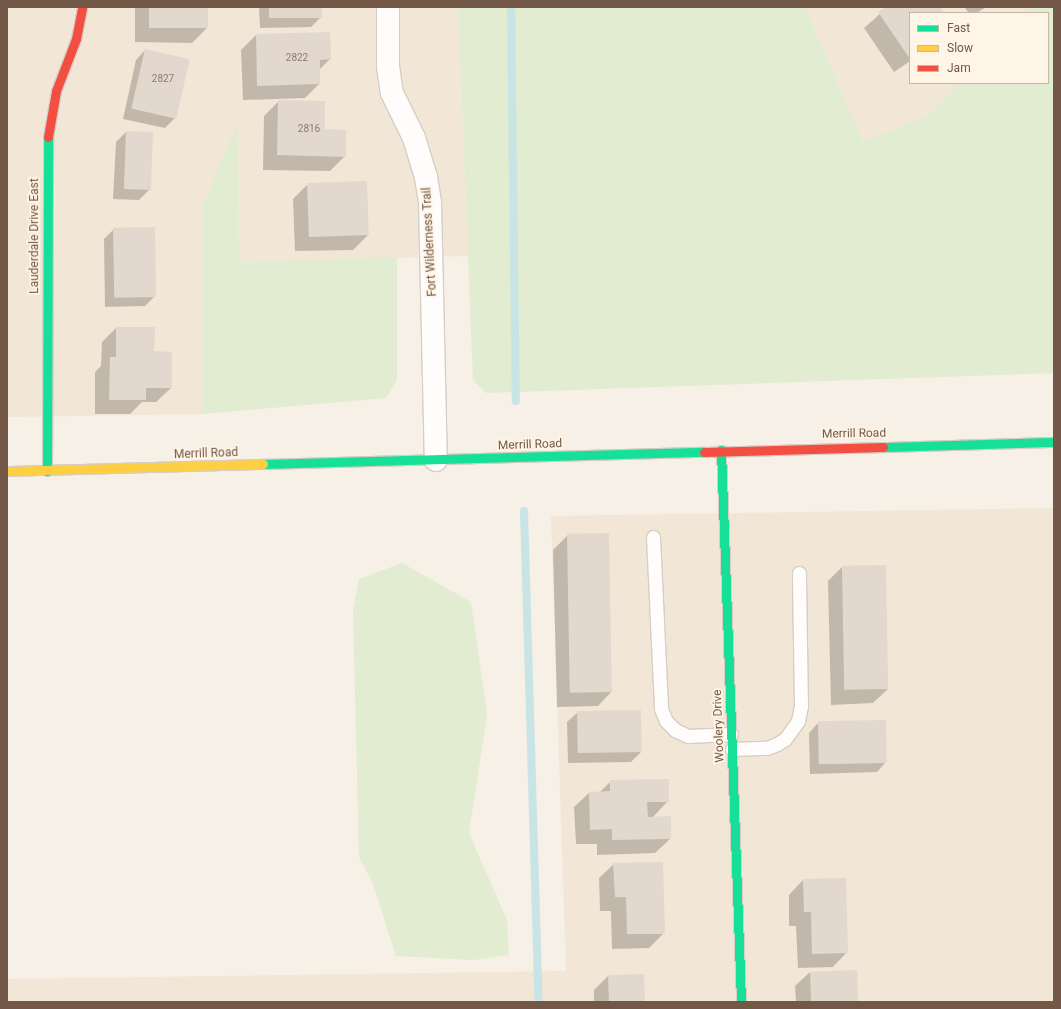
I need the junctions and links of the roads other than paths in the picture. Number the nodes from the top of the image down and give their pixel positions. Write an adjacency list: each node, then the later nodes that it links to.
1 (82, 7): 6 (main road, Lauderdale Drive East)
2 (388, 7): 5 (street, Fort Wilderness Trail)
3 (1054, 442): 4 (main road, Merrill Road)
4 (721, 450): 5 (main road, Merrill Road); 10 (main road, Woolery Drive)
5 (436, 460): 6 (main road, Merrill Road)
6 (47, 470): 7 (main road, Merrill Road)
7 (7, 471)
8 (653, 537): 10 (lane)
9 (798, 573): 11 (lane)
10 (731, 734): 11 (main road, Woolery Drive)
11 (732, 749): 12 (main road, Woolery Drive)
12 (741, 1002)

